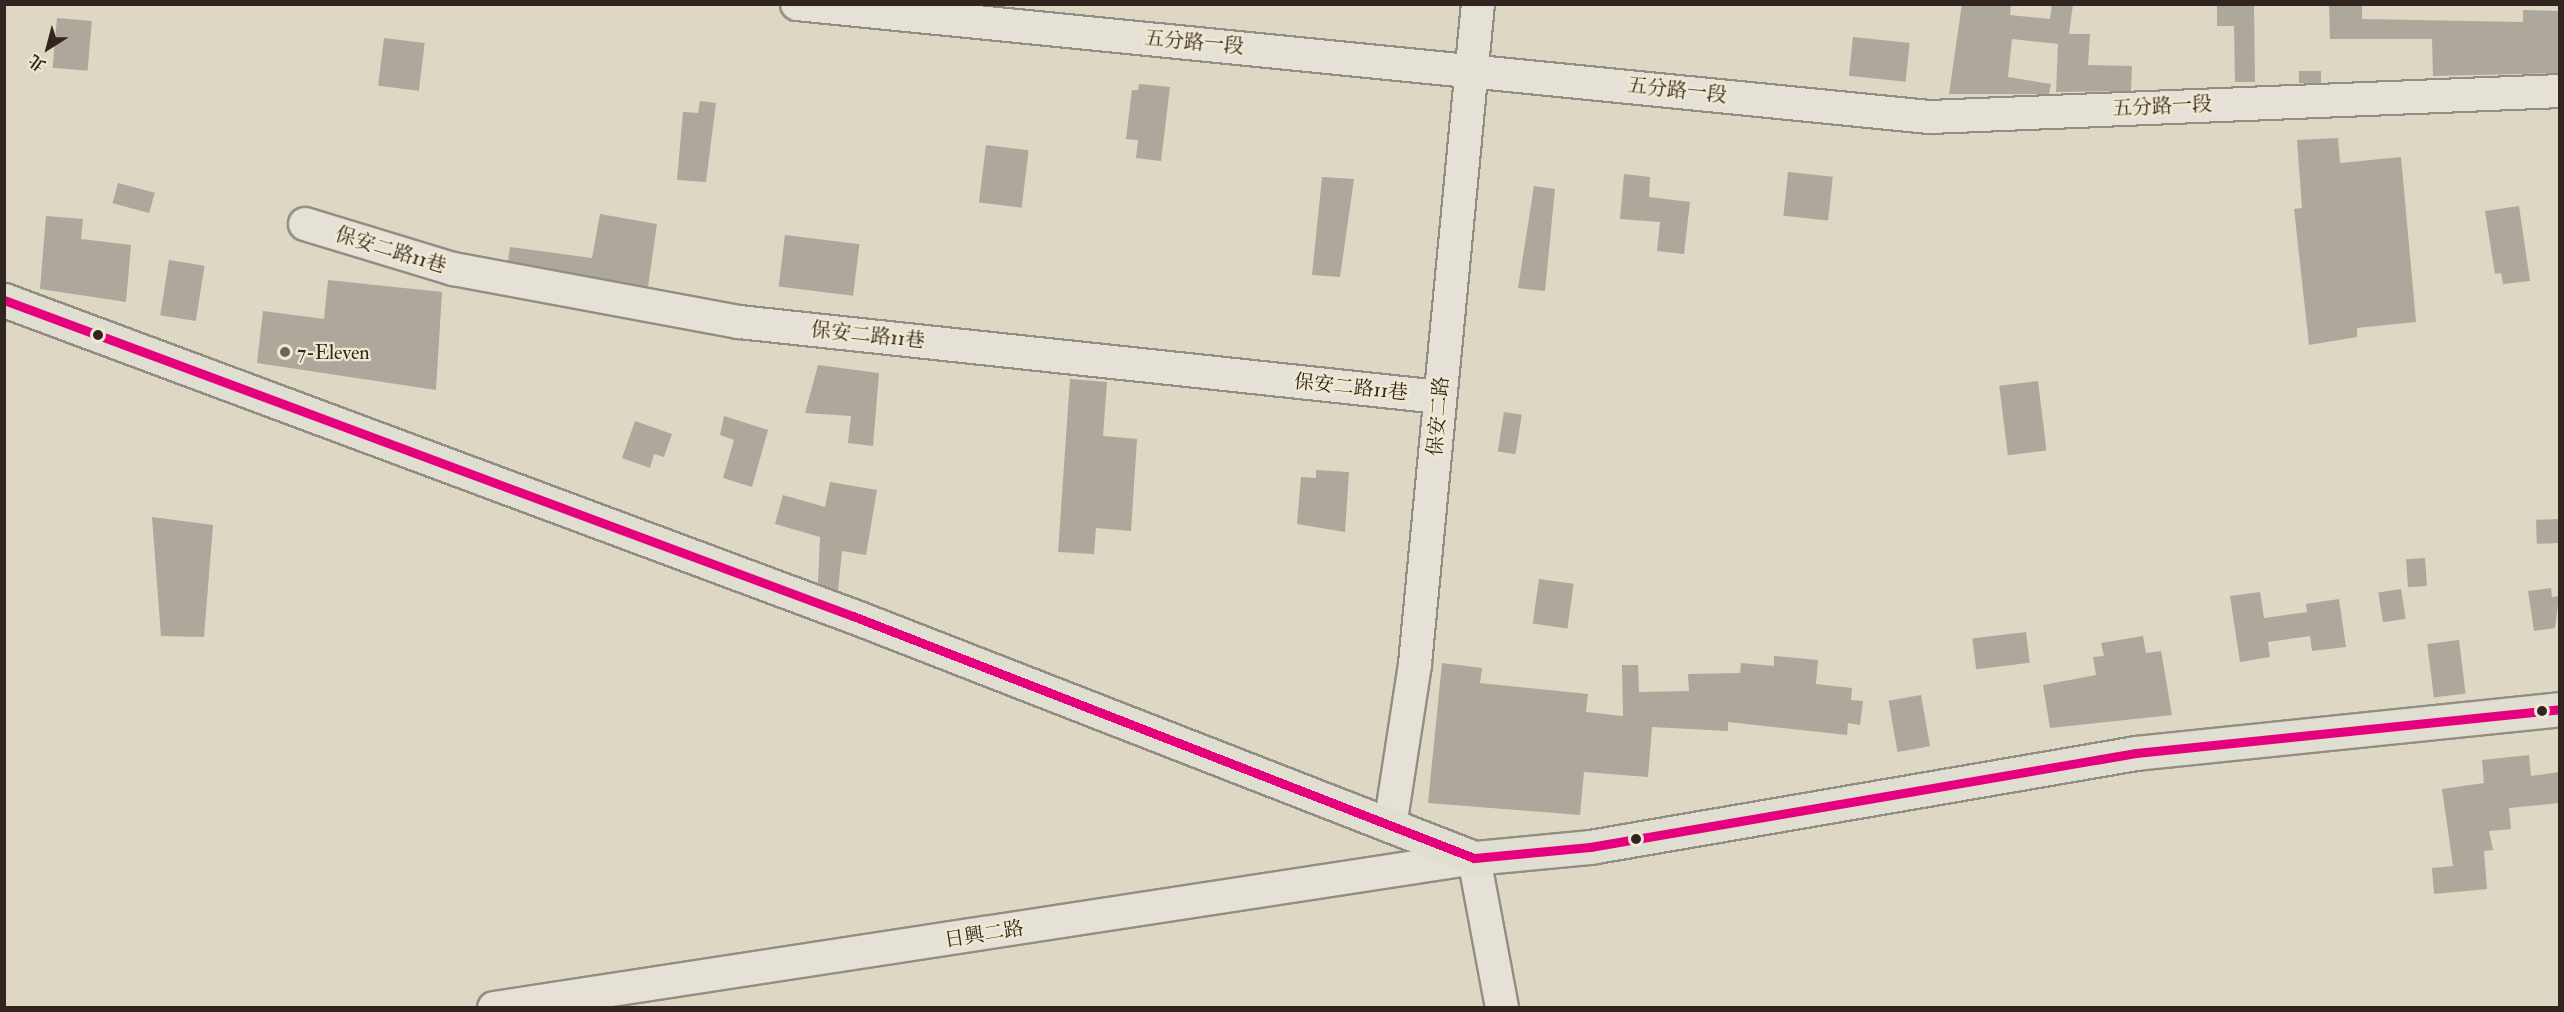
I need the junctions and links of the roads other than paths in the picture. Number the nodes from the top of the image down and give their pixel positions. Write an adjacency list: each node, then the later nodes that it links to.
1 (797, 4): 3 (street, 五分路一段)
2 (1478, 4): 3 (street, 保安二路)
3 (1472, 68): 4 (street, 五分路一段); 7 (street, 保安二路)
4 (2559, 91)
5 (305, 225): 7 (street, 保安二路11巷)
6 (4, 300): 9 (main road)
7 (1440, 397): 9 (street, 保安二路)
8 (2559, 709): 10 (main road)
9 (1390, 826): 10 (main road)
10 (1474, 858): 11 (street, 日興二路); 12 (street)
11 (494, 1008)
12 (1502, 1008)

